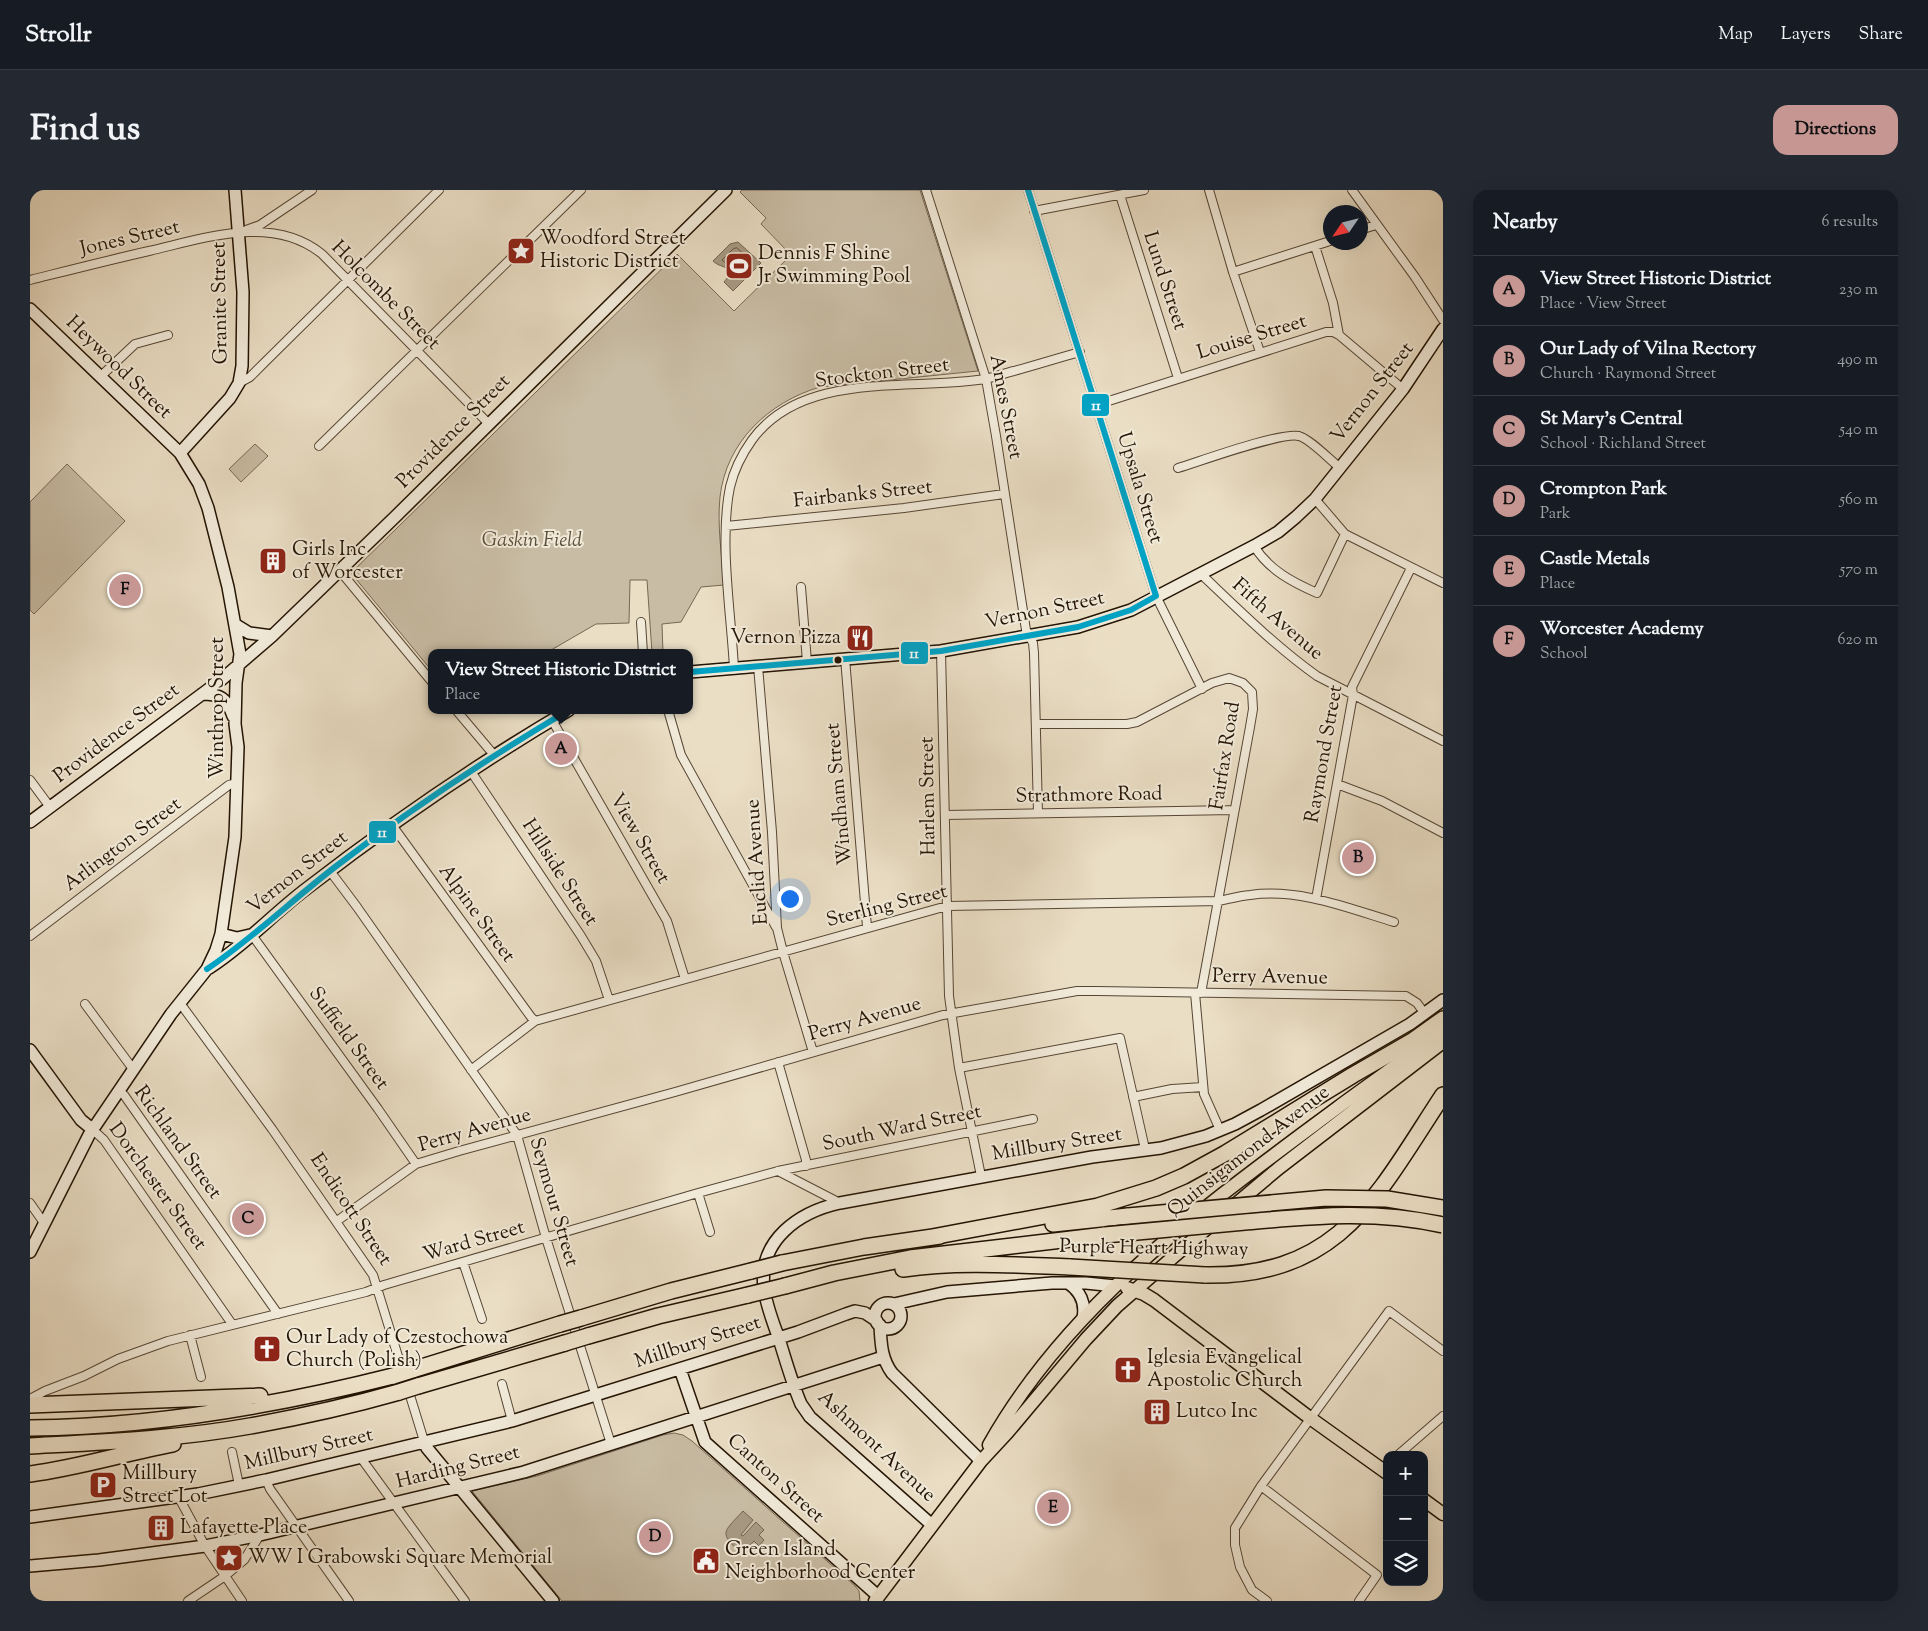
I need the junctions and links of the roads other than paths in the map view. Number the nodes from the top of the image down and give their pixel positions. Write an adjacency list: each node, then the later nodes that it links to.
1 (235, 190): 15 (main road, Granite Street)
2 (312, 190): 15 (street)
3 (439, 190): 20 (street)
4 (581, 190): 26 (street)
5 (726, 190): 35 (main road, Providence Street)
6 (926, 190): 31 (street, Ames Street)
7 (1028, 190): 12 (street, Upsala Street)
8 (1144, 190): 11 (street)
9 (1209, 190): 18 (street)
10 (1352, 190): 13 (street)
11 (1120, 195): 12 (street); 30 (street, Lund Street)
12 (1034, 211): 27 (street, Upsala Street)
13 (1376, 225): 14 (street); 22 (street)
14 (1368, 228)
15 (238, 232): 19 (street, Jones Street); 20 (street, Holcombe Street); 32 (main road, Granite Street)
16 (1323, 243): 17 (street)
17 (1314, 246): 18 (street); 25 (street)
18 (1233, 272): 28 (street)
19 (30, 280)
20 (348, 280): 26 (street, Holcombe Street); 32 (street)
21 (30, 309): 29 (main road, Heywood Street)
22 (1443, 320)
23 (1443, 329): 33 (main road, Vernon Street)
24 (168, 335): 29 (street)
25 (1339, 335): 28 (street, Louise Street); 33 (street, Louise Street)
26 (418, 351): 35 (street, Holcombe Street); 36 (street)
27 (1080, 352): 31 (street, Stockton Street); 34 (street, Upsala Street)
28 (1260, 352): 30 (street, Louise Street)
29 (100, 377): 37 (main road, Heywood Street)
30 (1178, 378): 34 (street, Louise Street)
31 (986, 379): 40 (street, Ames Street); 42 (street, Stockton Street)
32 (239, 383): 37 (main road, Granite Street)
33 (1403, 389): 38 (main road, Vernon Street)
34 (1096, 405): 50 (street, Upsala Street)
35 (488, 423): 46 (main road, Providence Street)
36 (319, 446)
37 (180, 453): 52 (main road, Winthrop Street)
38 (1339, 467): 39 (street); 41 (main road, Vernon Street)
39 (1178, 468)
40 (1004, 494): 42 (street, Fairbanks Street); 54 (street, Ames Street)
41 (1315, 499): 43 (street); 44 (main road, Vernon Street)
42 (726, 526): 61 (street, Stockton Street)
43 (1345, 534): 44 (street); 45 (street)
44 (1254, 546): 47 (main road, Vernon Street)
45 (1411, 568): 48 (street); 66 (street, Raymond Street)
46 (340, 571): 53 (main road, Providence Street); 63 (street)
47 (1201, 574): 50 (main road, Vernon Street); 66 (street, Fifth Avenue)
48 (1443, 584)
49 (801, 587): 58 (street)
50 (1156, 596): 54 (main road, Vernon Street); 64 (street, Upsala Street)
51 (641, 622): 55 (street)
52 (236, 625): 53 (main road); 59 (main road, Winthrop Street)
53 (272, 636): 59 (main road, Providence Street)
54 (1029, 636): 56 (main road, Vernon Street); 72 (street, Ames Street)
55 (643, 649)
56 (941, 651): 57 (main road, Vernon Street); 82 (street, Harlem Street)
57 (846, 658): 58 (main road, Vernon Street); 91 (street, Windham Street)
58 (808, 662): 60 (main road, Vernon Street)
59 (238, 666): 65 (main road, Providence Street); 71 (main road, Winthrop Street)
60 (758, 666): 61 (main road, Vernon Street); 92 (street, Euclid Avenue)
61 (734, 668): 62 (main road, Vernon Street)
62 (693, 672)
63 (428, 677)
64 (1202, 688): 72 (street, Fairfax Road); 80 (street, Fairfax Road)
65 (202, 694): 71 (main road, Providence Street); 79 (main road, Providence Street)
66 (1353, 695): 73 (street, Fifth Avenue); 78 (street, Raymond Street)
67 (459, 714): 74 (street)
68 (562, 714): 70 (main road, Vernon Street)
69 (669, 714): 92 (street)
70 (552, 720): 74 (main road, Vernon Street); 98 (street, View Street)
71 (235, 724): 77 (main road, Winthrop Street)
72 (1036, 724): 81 (street, Ames Street)
73 (1443, 741)
74 (494, 754): 75 (main road, Vernon Street)
75 (470, 770): 84 (main road, Vernon Street); 100 (street, Hillside Street)
76 (30, 780): 79 (street)
77 (237, 783): 93 (main road, Winthrop Street); 95 (street, Arlington Street)
78 (1337, 784): 85 (street); 87 (street, Raymond Street)
79 (50, 807): 83 (main road, Providence Street)
80 (1234, 810): 81 (street, Strathmore Road); 88 (street, Fairfax Road)
81 (1038, 813): 82 (street, Strathmore Road)
82 (945, 815): 89 (street, Harlem Street)
83 (30, 822)
84 (392, 824): 86 (main road, Vernon Street); 107 (street, Alpine Street)
85 (1443, 833)
86 (330, 871): 94 (main road, Vernon Street); 115 (street, Seymour Street)
87 (1316, 899): 88 (street, Sterling Street); 90 (street, Sterling Street)
88 (1219, 901): 89 (street, Sterling Street); 99 (street, Fairfax Road)
89 (947, 906): 91 (street, Sterling Street); 104 (street, Harlem Street)
90 (1394, 922)
91 (867, 927): 96 (street, Sterling Street)
92 (777, 928): 96 (street, Euclid Avenue)
93 (222, 934): 94 (main road); 97 (main road, Winthrop Street)
94 (252, 935): 97 (main road, Vernon Street); 126 (street, Suffield Street)
95 (30, 936)
96 (783, 952): 98 (street, Sterling Street); 111 (street, Euclid Avenue)
97 (208, 969): 102 (main road)
98 (685, 979): 100 (street, Sterling Street)
99 (1198, 993): 104 (street, Perry Avenue); 105 (street, Perry Avenue); 116 (street, Fairfax Road)
100 (609, 1000): 107 (street, Sterling Street)
101 (1443, 1000): 105 (main road, Millbury Street)
102 (180, 1003): 114 (main road); 134 (street, Endicott Street)
103 (85, 1004): 114 (street)
104 (950, 1014): 111 (street, Perry Avenue); 113 (street, Harlem Street)
105 (1425, 1014): 122 (main road, Millbury Street)
106 (1443, 1019): 138 (highway, Purple Heart Highway)
107 (535, 1021): 115 (street, Sterling Street)
108 (1443, 1028): 144 (main road, Quinsigamond Avenue)
109 (1443, 1042): 146 (main road, Quinsigamond Avenue)
110 (30, 1051): 121 (main road, Dorchester Street)
111 (813, 1052): 112 (street, Perry Avenue)
112 (778, 1062): 124 (street, Perry Avenue); 127 (street)
113 (959, 1068): 119 (street); 123 (street, Harlem Street)
114 (133, 1069): 117 (main road)
115 (471, 1070): 124 (street, Seymour Street)
116 (1203, 1087): 119 (street); 122 (street, Fairfax Road)
117 (118, 1090): 121 (main road); 149 (street, Richland Street)
118 (1443, 1095): 142 (highway, Purple Heart Highway, bridge)
119 (1133, 1097): 125 (street)
120 (1034, 1119): 123 (street, South Ward Street)
121 (92, 1129): 135 (main road); 154 (street, Dorchester Street)
122 (1220, 1130): 125 (main road, Millbury Street)
123 (972, 1131): 127 (street, South Ward Street); 129 (street, Harlem Street)
124 (517, 1135): 126 (street, Perry Avenue); 139 (street, Seymour Street)
125 (1145, 1149): 129 (main road, Millbury Street)
126 (416, 1164): 134 (street, Perry Avenue)
127 (806, 1166): 128 (street, South Ward Street)
128 (778, 1171): 130 (street, Ward Street); 132 (street)
129 (981, 1176): 132 (main road, Millbury Street)
130 (698, 1193): 137 (street); 139 (street, Ward Street)
131 (30, 1203): 135 (street)
132 (840, 1203): 157 (main road, Millbury Street)
133 (1443, 1208): 138 (highway, bridge)
134 (337, 1221): 145 (street, Endicott Street)
135 (44, 1223): 140 (main road)
136 (1443, 1226): 143 (highway, bridge)
137 (710, 1232)
138 (932, 1236): 161 (highway, bridge)
139 (546, 1238): 141 (street, Ward Street); 165 (street, Seymour Street)
140 (30, 1252)
141 (463, 1262): 145 (street, Ward Street); 152 (street)
142 (1069, 1275): 143 (highway, Purple Heart Highway); 144 (main road); 147 (main road); 151 (main road)
143 (785, 1286): 172 (highway, bridge)
144 (1115, 1286): 146 (main road); 151 (main road, Quinsigamond Avenue)
145 (378, 1287): 149 (street, Ward Street); 174 (street, Endicott Street)
146 (1135, 1290): 170 (main road); 180 (main road, Quinsigamond Avenue)
147 (925, 1297): 148 (main road); 150 (main road)
148 (894, 1304): 150 (main road); 153 (main road)
149 (278, 1314): 154 (street, Ward Street)
150 (901, 1316): 155 (main road)
151 (1083, 1318): 180 (main road, Quinsigamond Avenue)
152 (482, 1319)
153 (878, 1323): 155 (main road); 157 (main road); 159 (main road)
154 (232, 1324): 156 (street, Ward Street)
155 (894, 1327): 159 (main road)
156 (190, 1335): 162 (street); 166 (street, Ward Street)
157 (778, 1337): 160 (main road, Millbury Street); 164 (main road, Ashmont Avenue)
158 (1443, 1351): 170 (street)
159 (883, 1357): 164 (main road, Harding Street); 180 (main road)
160 (680, 1369): 165 (main road, Millbury Street); 169 (main road, Canton Street)
161 (393, 1376): 167 (highway); 173 (highway)
162 (202, 1377)
163 (502, 1384): 171 (street)
164 (794, 1386): 169 (main road, Harding Street); 192 (main road, Ashmont Avenue)
165 (596, 1396): 171 (main road, Millbury Street); 175 (street, Seymour Street)
166 (30, 1399)
167 (30, 1405)
168 (1443, 1416): 177 (street)
169 (696, 1417): 175 (main road, Harding Street); 198 (main road, Canton Street)
170 (1310, 1418): 181 (main road); 185 (street)
171 (512, 1421): 174 (main road, Millbury Street)
172 (249, 1427): 176 (highway); 182 (highway)
173 (30, 1428)
174 (424, 1442): 179 (main road, Millbury Street); 186 (main road, Endicott Street)
175 (611, 1444): 186 (main road, Harding Street)
176 (30, 1446)
177 (1403, 1451)
178 (232, 1452): 184 (street)
179 (361, 1458): 183 (main road, Millbury Street); 188 (street)
180 (981, 1461): 192 (main road, Quinsigamond Avenue)
181 (1383, 1468)
182 (30, 1474)
183 (266, 1480): 184 (main road, Millbury Street); 193 (street)
184 (239, 1485): 187 (main road, Millbury Street)
185 (1261, 1486): 204 (street); 205 (street)
186 (459, 1487): 188 (main road, Harding Street); 203 (main road, Endicott Street)
187 (178, 1496): 191 (main road, Millbury Street); 195 (street)
188 (394, 1503): 193 (main road, Harding Street); 202 (street)
189 (1428, 1503): 190 (main road)
190 (1443, 1514)
191 (30, 1517)
192 (932, 1525): 198 (main road, Quinsigamond Avenue)
193 (296, 1526): 194 (main road, Harding Street); 201 (street)
194 (260, 1535): 195 (main road, Harding Street); 197 (street)
195 (205, 1546): 196 (main road, Harding Street); 197 (street)
196 (30, 1566)
197 (225, 1576): 199 (street); 200 (street)
198 (876, 1598)
199 (188, 1601)
200 (242, 1601)
201 (349, 1601)
202 (464, 1601)
203 (553, 1601)
204 (1267, 1601)
205 (1359, 1601)

